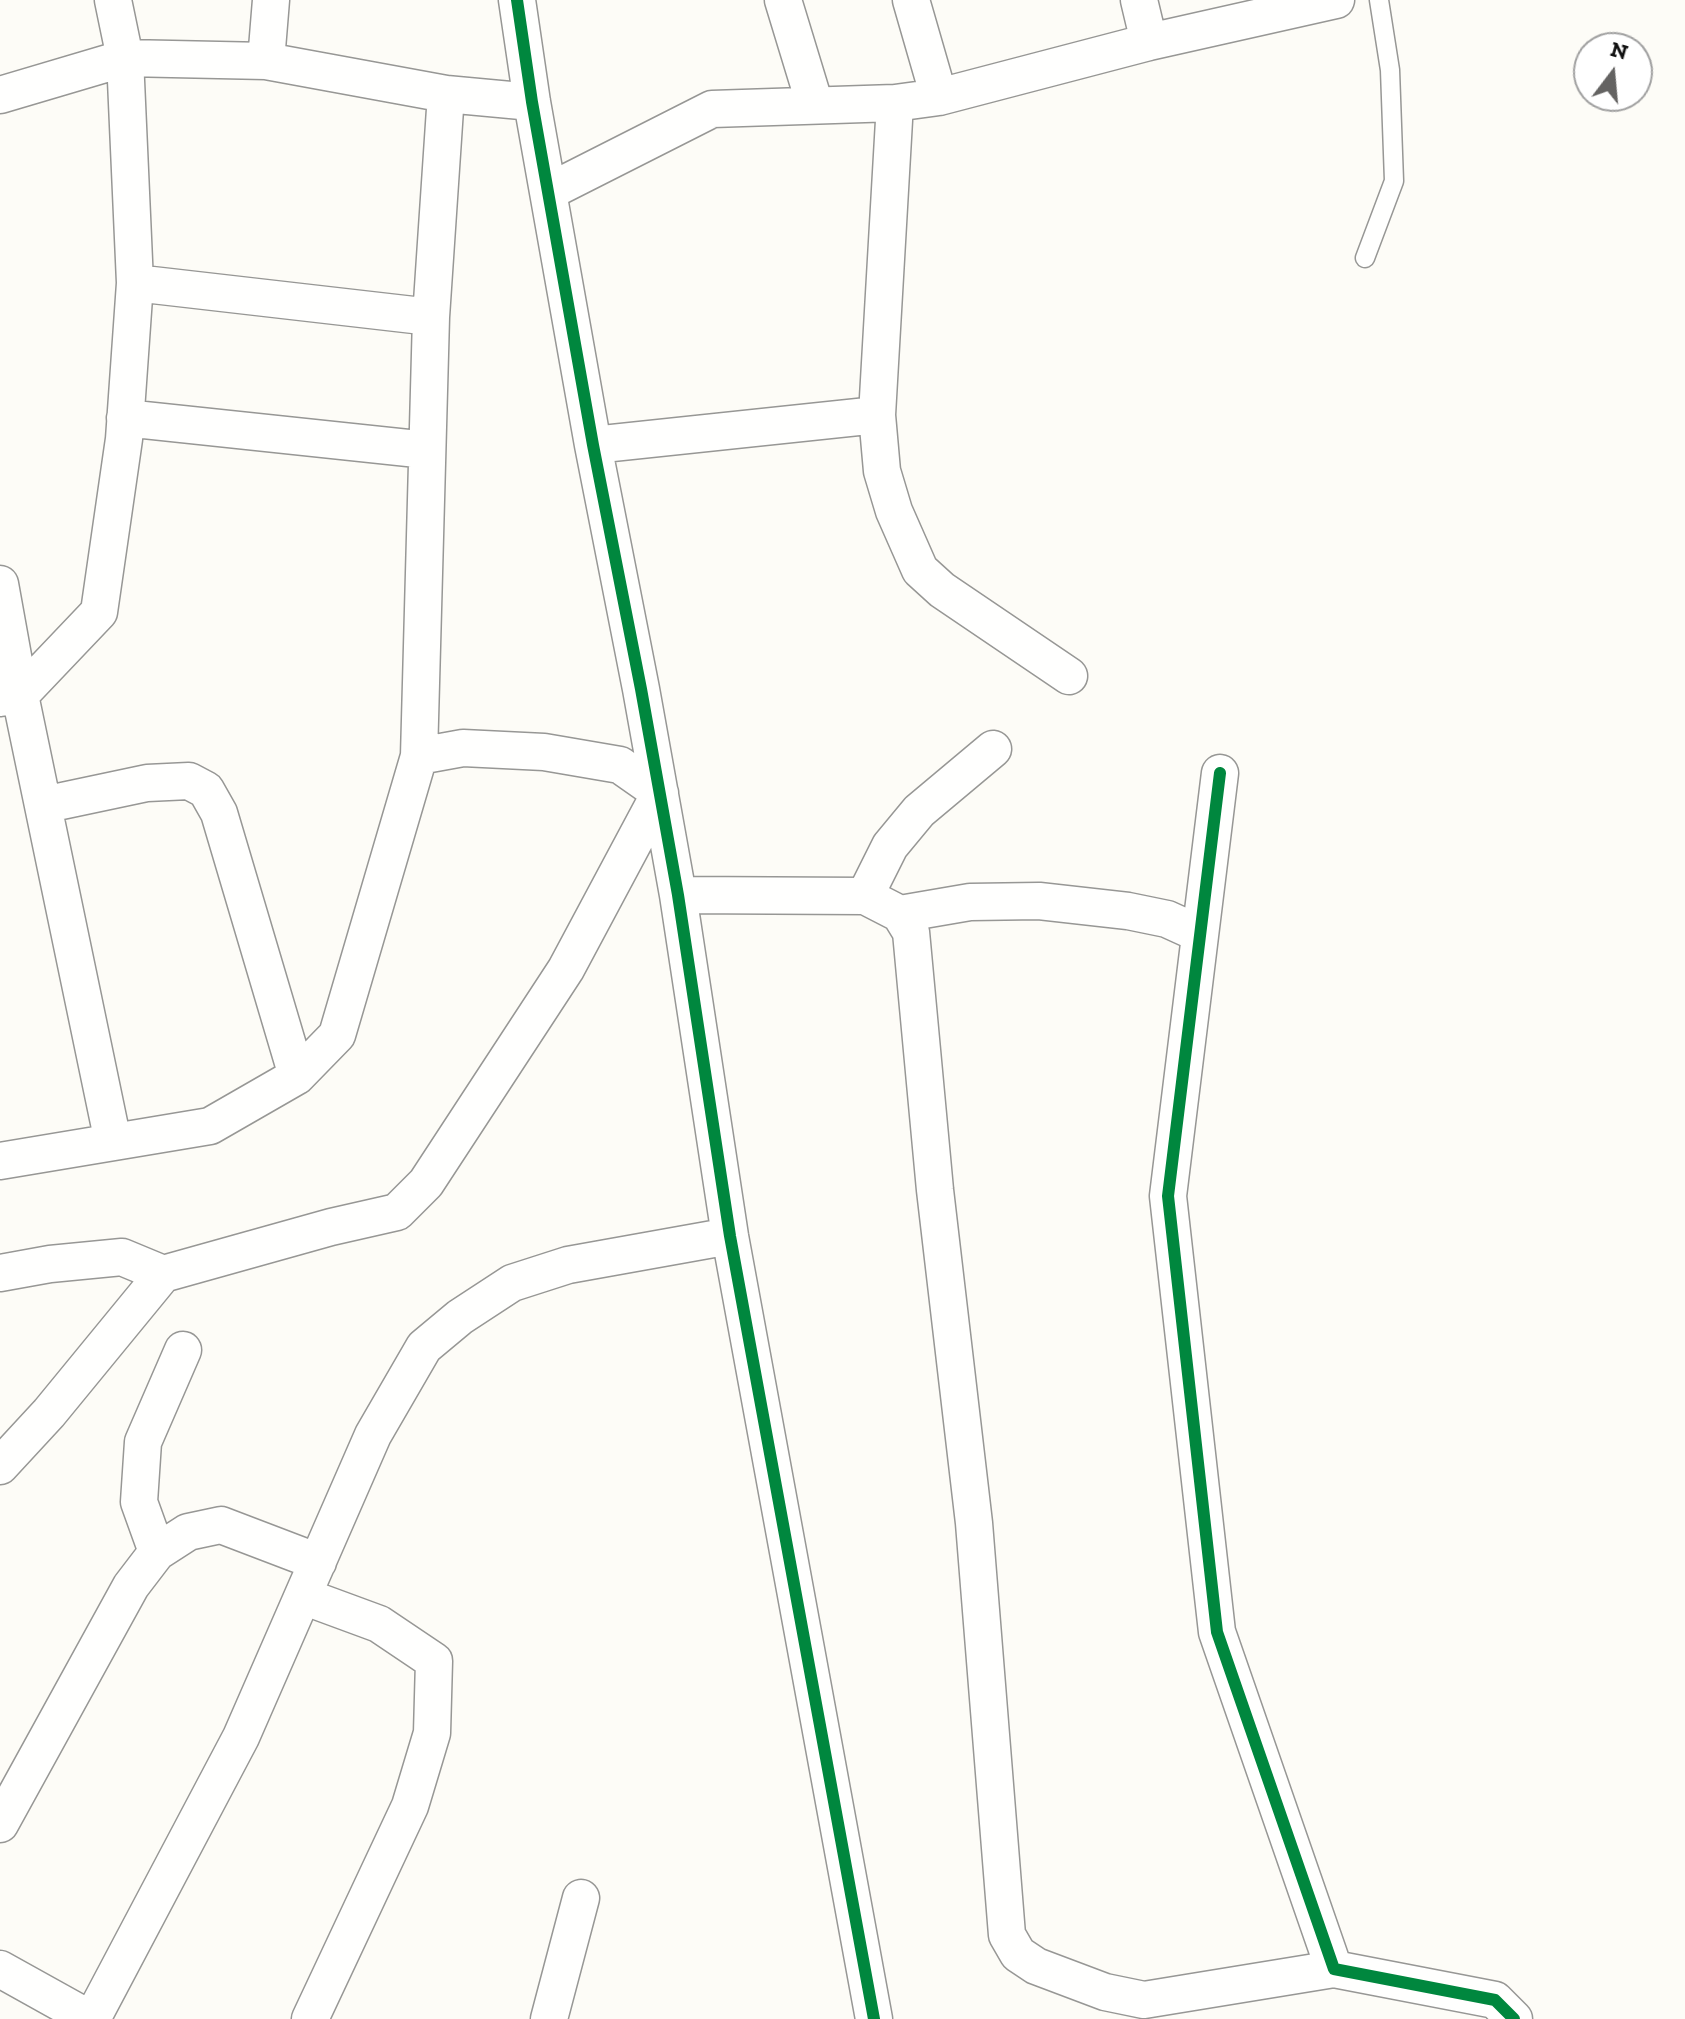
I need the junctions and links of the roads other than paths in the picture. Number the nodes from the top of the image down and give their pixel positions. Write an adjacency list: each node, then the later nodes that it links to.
1 (113, 0): 10 (street)
2 (271, 0): 11 (street)
3 (517, 0): 15 (street)
4 (783, 0): 17 (street)
5 (911, 0): 14 (street)
6 (1139, 0): 9 (street)
7 (1336, 0): 9 (street)
8 (1379, 0): 19 (lane)
9 (1149, 42): 14 (street)
10 (125, 58): 11 (street); 13 (street); 20 (street)
11 (266, 61): 12 (street)
12 (446, 94): 15 (street); 21 (street)
13 (0, 95)
14 (939, 97): 16 (street)
15 (532, 102): 18 (street)
16 (895, 103): 17 (street); 22 (street)
17 (815, 105): 18 (street)
18 (548, 192): 24 (street)
19 (1365, 258)
20 (135, 283): 21 (street); 23 (street)
21 (431, 317): 25 (street)
22 (877, 415): 24 (street); 27 (street)
23 (125, 418): 25 (street); 28 (street)
24 (593, 445): 32 (street)
25 (427, 450): 30 (street)
26 (0, 584): 28 (street)
27 (1069, 676)
28 (10, 697): 33 (street)
29 (993, 749): 35 (street)
30 (419, 756): 32 (street); 38 (street)
31 (1220, 773): 37 (street)
32 (660, 793): 34 (street); 43 (street)
33 (43, 805): 38 (street); 39 (street)
34 (678, 895): 35 (street); 41 (street)
35 (865, 896): 36 (street)
36 (900, 914): 37 (street); 53 (street)
37 (1200, 934): 52 (street)
38 (297, 1076): 39 (street)
39 (113, 1142): 40 (street)
40 (0, 1161)
41 (730, 1236): 47 (street); 57 (street)
42 (0, 1273): 43 (street)
43 (163, 1274): 45 (street)
44 (183, 1350): 46 (street)
45 (0, 1466)
46 (157, 1552): 47 (street); 49 (street)
47 (318, 1562): 48 (street)
48 (303, 1596): 54 (street); 55 (street)
49 (0, 1824)
50 (581, 1898): 56 (street)
51 (0, 1969): 54 (street)
52 (1334, 1969): 53 (street); 58 (street)
53 (1145, 2010)
54 (91, 2019)
55 (310, 2019)
56 (549, 2019)
57 (874, 2019)
58 (1514, 2019)

